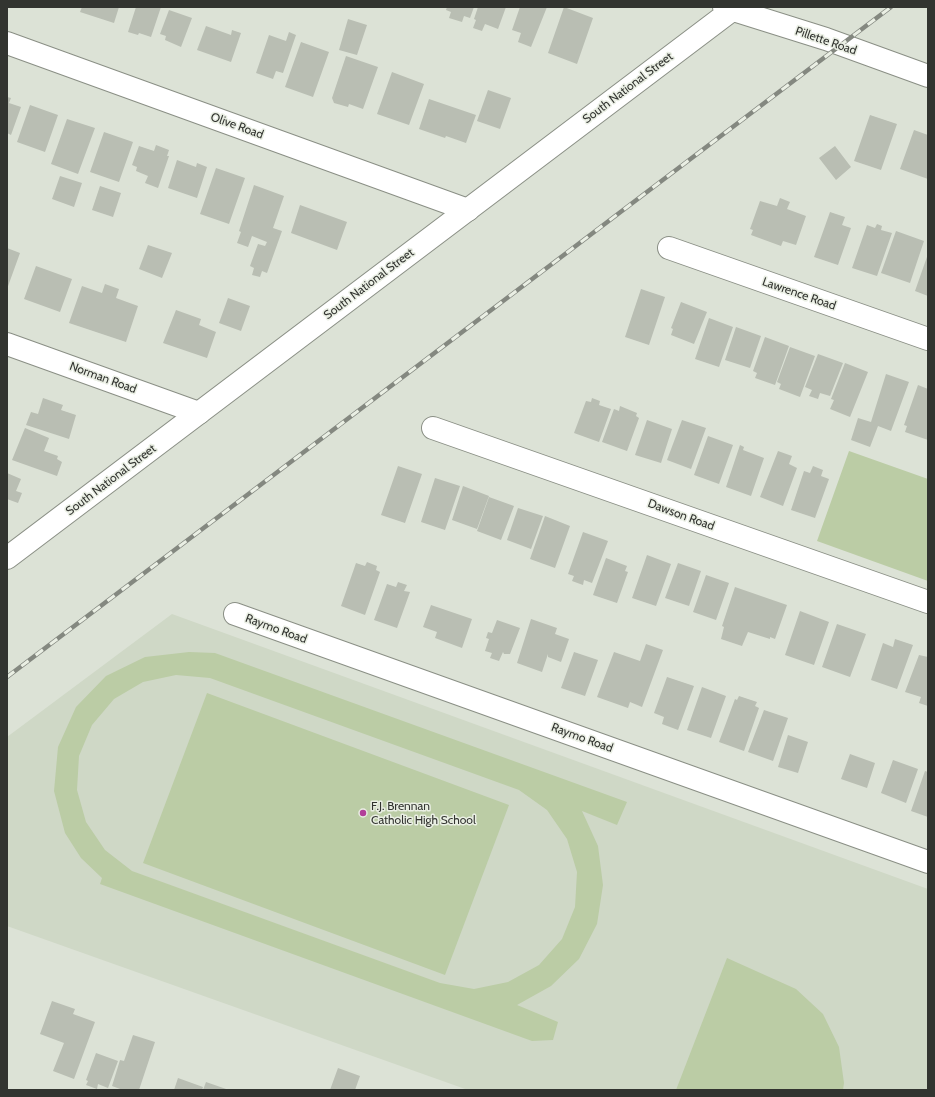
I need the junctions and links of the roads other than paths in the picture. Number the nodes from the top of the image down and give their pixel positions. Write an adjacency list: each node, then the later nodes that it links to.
1 (728, 8): 3 (street, Pillette Road); 4 (street, South National Street)
2 (7, 43): 4 (street, Olive Road)
3 (928, 76)
4 (468, 210): 8 (street, South National Street)
5 (669, 248): 6 (street, Lawrence Road)
6 (928, 340)
7 (7, 344): 8 (street, Norman Road)
8 (200, 413): 10 (street, South National Street)
9 (433, 428): 11 (street, Dawson Road)
10 (7, 558)
11 (928, 602)
12 (235, 614): 13 (street, Raymo Road)
13 (928, 862)

